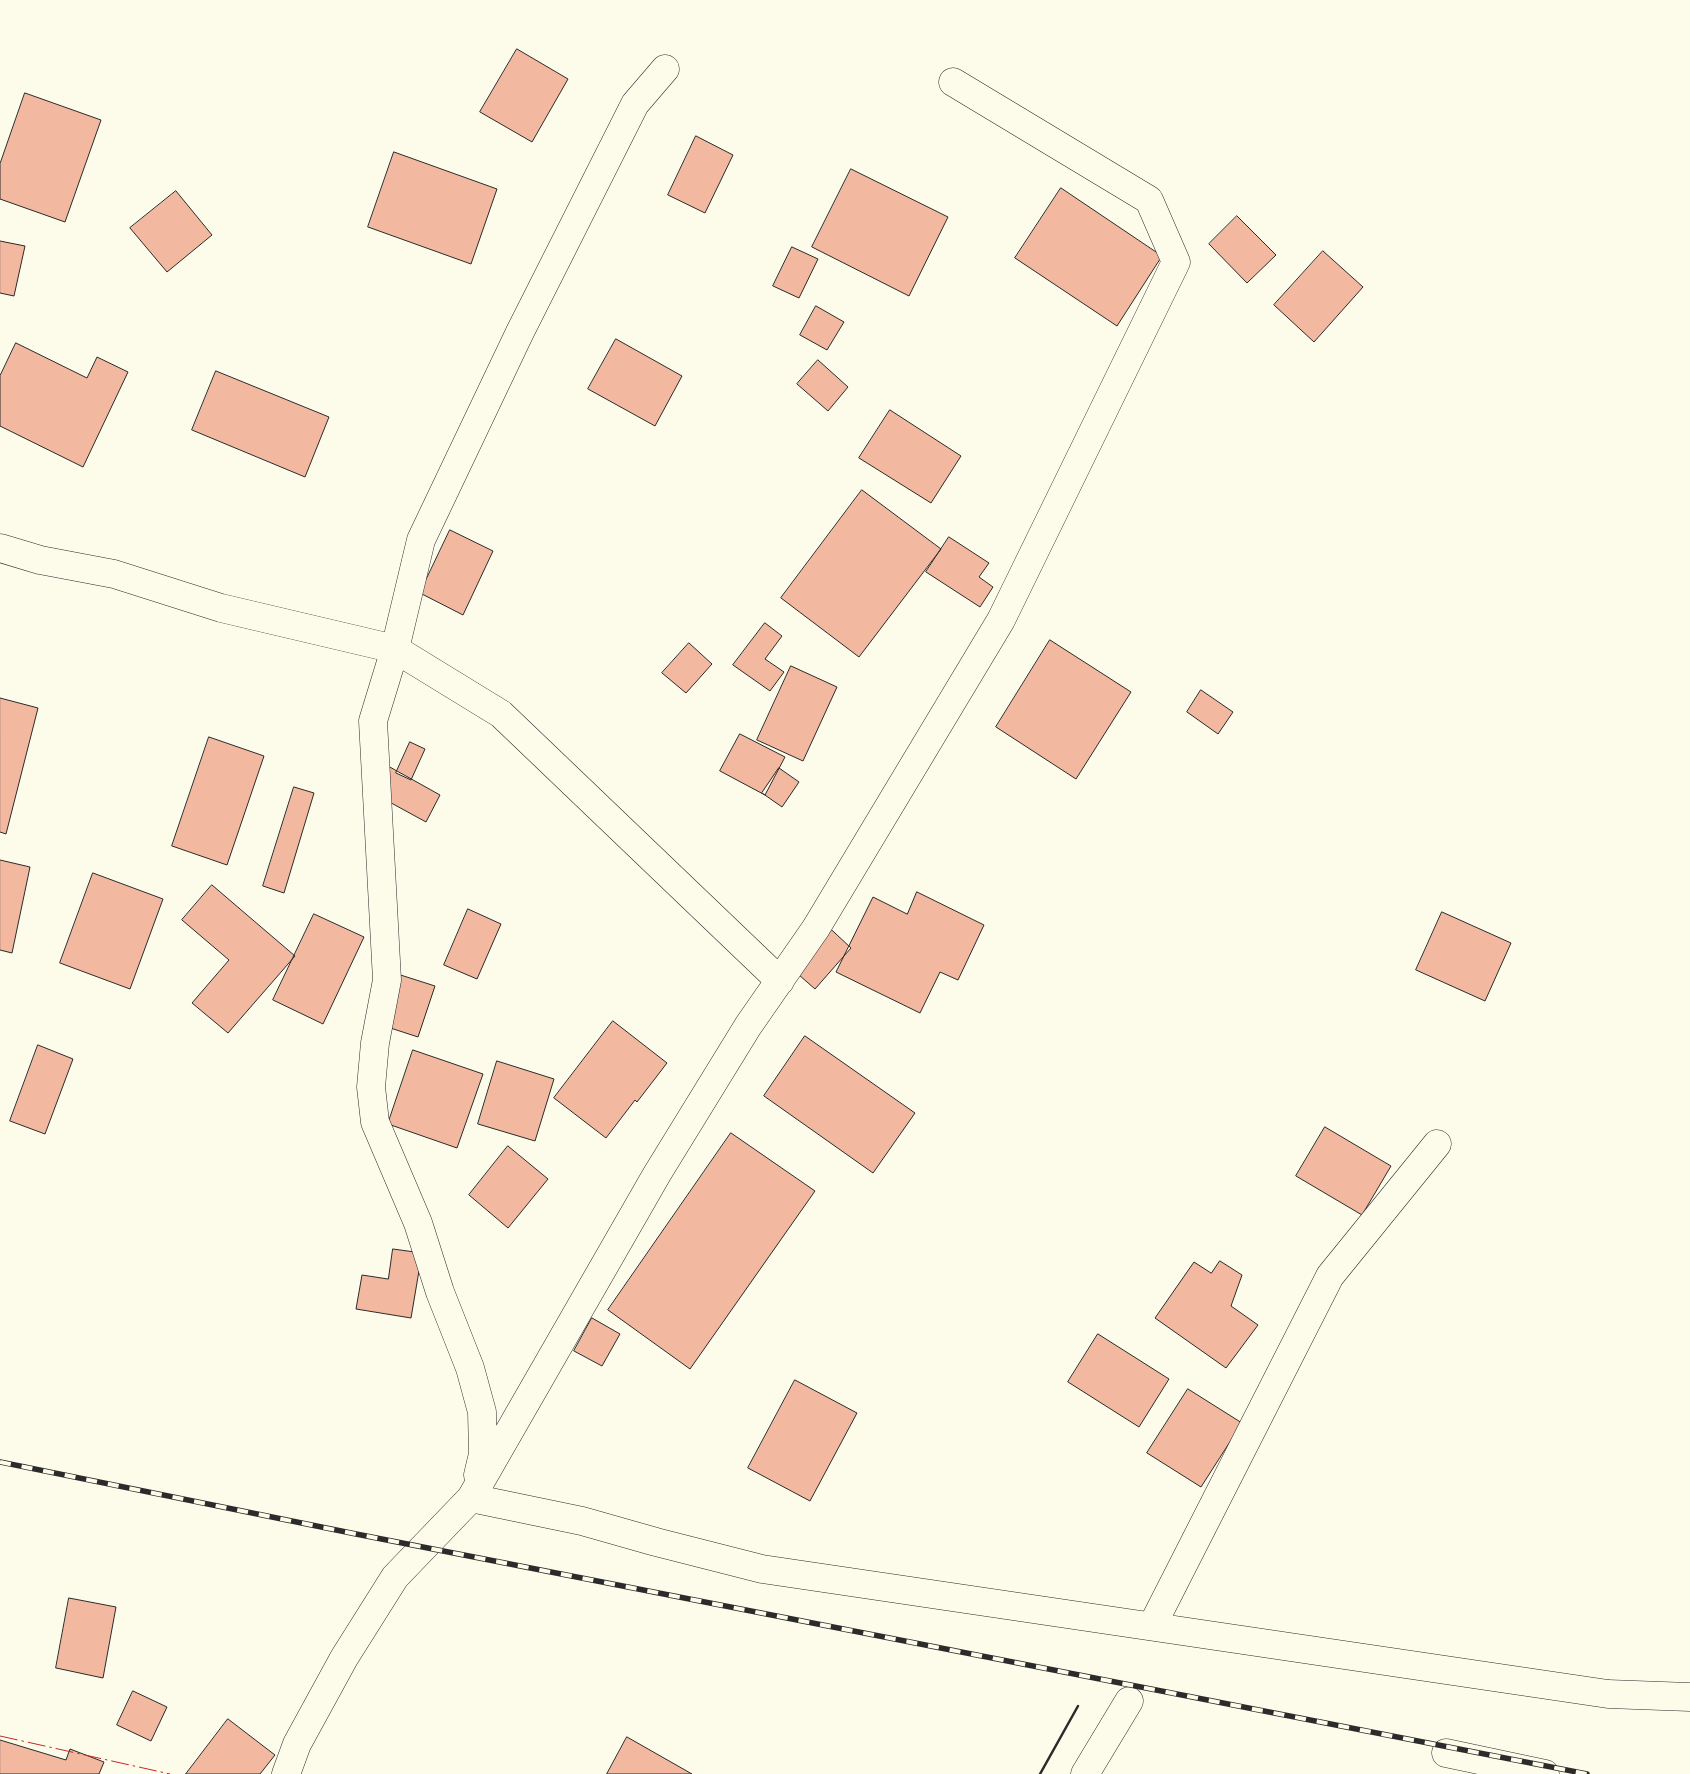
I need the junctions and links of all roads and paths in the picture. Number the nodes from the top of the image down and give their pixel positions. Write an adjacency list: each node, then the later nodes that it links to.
1 (665, 68): 4 (street)
2 (953, 82): 5 (street)
3 (0, 548): 4 (street)
4 (395, 649): 5 (street); 7 (street)
5 (780, 981): 7 (street)
6 (1437, 1144): 8 (street)
7 (471, 1498): 8 (street); 12 (street)
8 (1152, 1626): 9 (street)
9 (1690, 1698)
10 (1129, 1701): 13 (street)
11 (1446, 1753): 14 (street)
12 (286, 1774)
13 (1085, 1774)
14 (1545, 1774)

